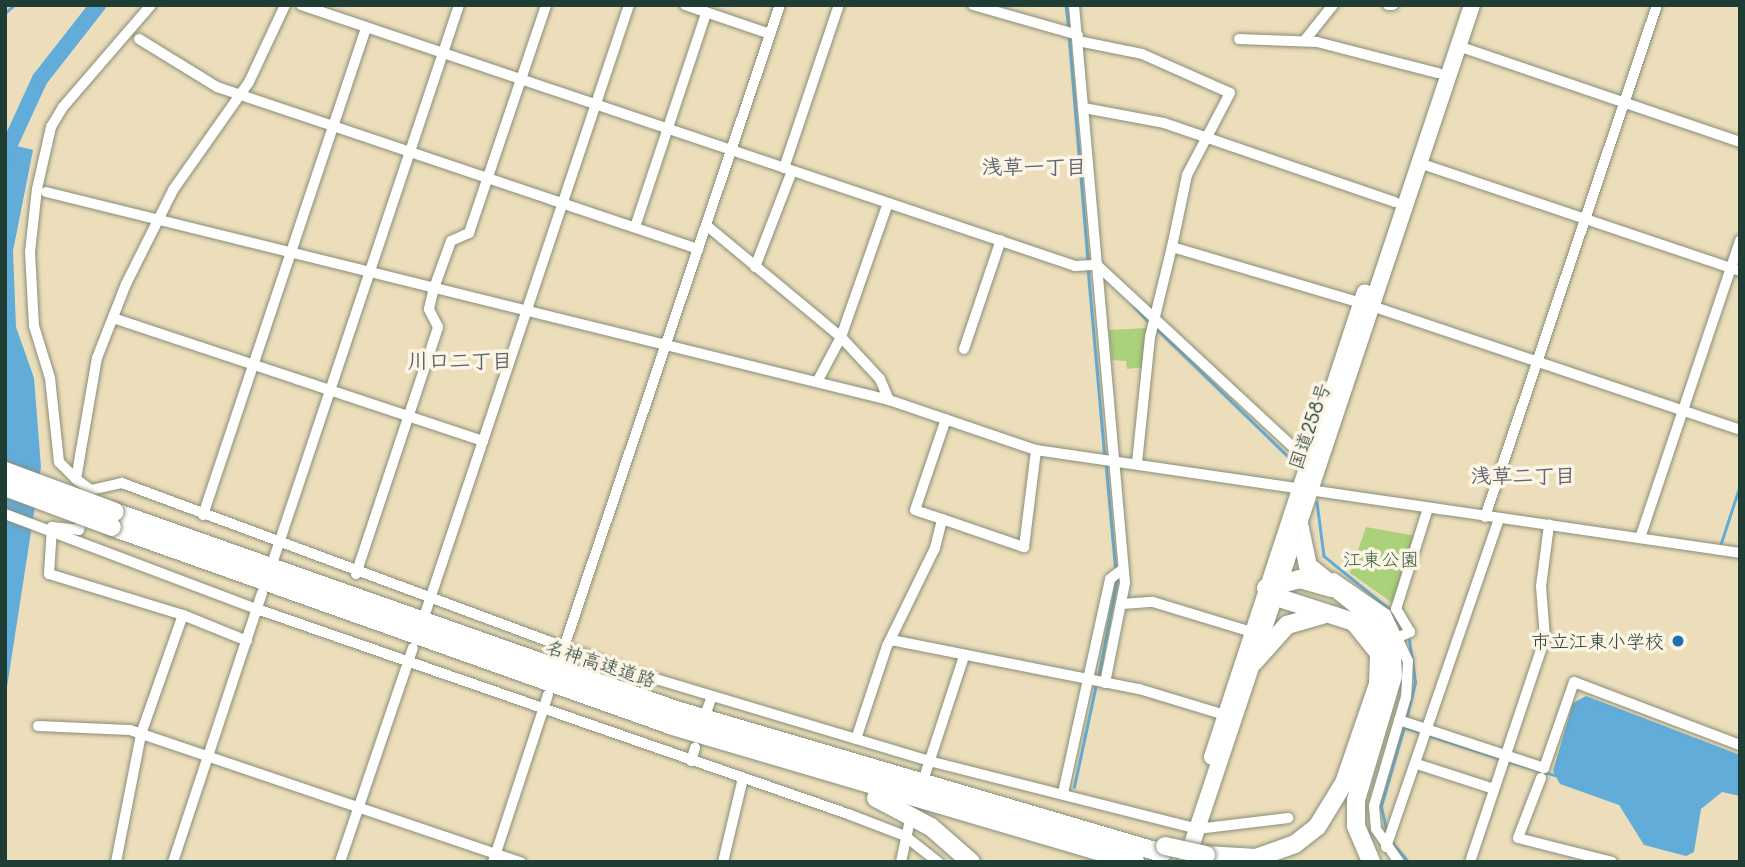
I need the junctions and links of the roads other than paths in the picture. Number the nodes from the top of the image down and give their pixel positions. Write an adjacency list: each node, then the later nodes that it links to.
1 (151, 5): 80 (street)
2 (285, 5): 27 (street)
3 (301, 5): 17 (street)
4 (459, 5): 24 (street)
5 (546, 5): 26 (street)
6 (629, 5): 29 (street)
7 (685, 5): 16 (street)
8 (780, 5): 18 (street)
9 (839, 5): 38 (street)
10 (973, 5): 19 (street)
11 (1074, 5): 19 (street)
12 (1333, 5): 22 (street)
13 (1461, 5): 25 (highway, 国道258号)
14 (1472, 5): 23 (highway, 国道258号)
15 (1657, 5): 28 (street)
16 (706, 13): 18 (street); 32 (street)
17 (366, 27): 24 (street); 31 (street)
18 (770, 34): 35 (street)
19 (1074, 36): 30 (street); 33 (street)
20 (139, 39): 27 (street)
21 (1239, 39): 22 (street)
22 (1305, 40): 25 (street)
23 (1458, 46): 28 (street); 37 (highway, 国道258号)
24 (443, 53): 26 (street); 36 (street)
25 (1438, 73): 41 (highway, 国道258号)
26 (521, 79): 29 (street); 39 (street)
27 (241, 95): 31 (street); 45 (street)
28 (1624, 103): 34 (street); 44 (street)
29 (596, 105): 32 (street); 43 (street)
30 (1084, 108): 33 (street); 53 (street)
31 (334, 127): 36 (street); 52 (street)
32 (669, 129): 35 (street); 47 (street)
33 (1205, 138): 41 (street); 50 (street)
34 (1740, 142)
35 (731, 150): 38 (street); 46 (street)
36 (408, 152): 39 (street); 56 (street)
37 (1419, 163): 44 (street); 58 (highway, 国道258号)
38 (788, 170): 42 (street); 54 (street)
39 (489, 178): 43 (street); 57 (street)
40 (46, 192): 45 (street)
41 (1395, 201): 58 (highway, 国道258号)
42 (888, 203): 48 (street); 62 (street)
43 (563, 205): 47 (street); 59 (street)
44 (1584, 217): 55 (street); 65 (street)
45 (160, 218): 52 (street); 60 (street)
46 (706, 225): 51 (street); 54 (street)
47 (635, 227): 51 (street)
48 (1002, 240): 53 (street); 64 (street)
49 (1740, 240): 55 (street)
50 (1172, 247): 58 (street); 61 (street)
51 (698, 248): 63 (street)
52 (291, 251): 56 (street); 66 (street)
53 (1091, 265): 61 (street); 76 (street)
54 (755, 267): 62 (street)
55 (1735, 269): 70 (street)
56 (371, 272): 57 (street); 68 (street)
57 (434, 288): 59 (street); 71 (street)
58 (1366, 305): 65 (street); 77 (highway, 国道258号); 82 (highway, 国道258号)
59 (527, 311): 63 (street); 74 (street)
60 (113, 318): 66 (street); 80 (street)
61 (1154, 324): 77 (street); 78 (street)
62 (841, 337): 67 (street); 69 (street)
63 (664, 345): 67 (street); 114 (street)
64 (964, 349)
65 (1537, 362): 70 (street); 87 (street)
66 (253, 365): 68 (street); 86 (street)
67 (817, 382): 69 (street)
68 (330, 392): 71 (street); 95 (street)
69 (889, 400): 72 (street)
70 (1683, 411): 73 (street); 94 (street)
71 (408, 416): 74 (street); 99 (street)
72 (946, 419): 75 (street); 89 (street)
73 (1740, 430)
74 (483, 441): 103 (street)
75 (1036, 450): 76 (street); 89 (street)
76 (1108, 459): 78 (street); 98 (street)
77 (1308, 461): 82 (highway, 国道258号)
78 (1137, 463): 82 (street)
79 (5, 471): 88 (highway, 名神高速道路, bridge)
80 (76, 479): 83 (street)
81 (5, 487): 88 (highway, 名神高速道路, bridge)
82 (1304, 487): 84 (street); 91 (highway, 国道258号); 101 (highway, 国道258号)
83 (91, 490): 86 (street); 93 (street)
84 (1429, 508): 87 (street); 110 (street)
85 (5, 514): 93 (street)
86 (203, 515): 95 (street)
87 (1485, 516): 90 (street)
88 (114, 519): 120 (highway, 名神高速道路); 149 (highway, 名神高速道路)
89 (942, 519): 111 (street)
90 (1499, 519): 92 (street); 128 (street)
91 (1299, 524): 100 (highway); 101 (highway, 国道258号)
92 (1549, 525): 94 (street); 134 (street)
93 (50, 531): 105 (street); 107 (street)
94 (1640, 538): 96 (street)
95 (278, 544): 97 (street); 99 (street)
96 (1740, 553)
97 (273, 561)
98 (1119, 572): 104 (street); 119 (street)
99 (356, 574): 103 (street)
100 (1331, 582): 101 (highway); 110 (street); 163 (highway)
101 (1275, 589): 108 (highway); 109 (highway, 国道258号); 118 (highway, 国道258号)
102 (262, 593): 105 (street)
103 (430, 601): 106 (street); 114 (street)
104 (1122, 604): 109 (street); 119 (street)
105 (257, 609): 112 (street); 117 (street)
106 (425, 614)
107 (183, 615): 112 (street); 129 (street)
108 (1344, 618): 118 (highway); 151 (highway, 名神高速道路)
109 (1252, 632): 125 (highway, 国道258号)
110 (1401, 636): 126 (street)
111 (891, 640): 115 (street); 130 (street)
112 (247, 641): 133 (street)
113 (413, 648): 117 (street)
114 (564, 648): 116 (street); 122 (street)
115 (964, 656): 119 (street); 136 (street)
116 (560, 659)
117 (409, 662): 123 (street); 143 (street)
118 (1254, 662): 146 (highway, 国道258号)
119 (1097, 682): 125 (street); 142 (street)
120 (571, 692): 160 (highway); 161 (highway, 名神高速道路)
121 (548, 695): 123 (street)
122 (712, 696): 124 (street); 130 (street)
123 (544, 708): 135 (street); 150 (street)
124 (708, 709)
125 (1225, 715): 146 (highway, 国道258号)
126 (1403, 722): 128 (street); 148 (street)
127 (38, 726): 129 (street)
128 (1427, 733): 134 (street); 137 (street)
129 (141, 734): 133 (street); 153 (street)
130 (856, 739): 136 (street)
131 (1740, 745): 134 (street)
132 (695, 748): 135 (street)
133 (209, 758): 143 (street); 154 (street)
134 (1505, 758): 141 (street)
135 (691, 761): 138 (street)
136 (929, 761): 139 (street); 142 (street)
137 (1417, 764): 141 (street); 148 (street)
138 (743, 778): 147 (street); 157 (street)
139 (924, 778)
140 (1541, 778): 152 (street)
141 (1494, 789): 165 (street)
142 (1063, 793): 146 (street)
143 (358, 808): 150 (street); 155 (street)
144 (1288, 818): 146 (street)
145 (909, 823): 147 (street)
146 (1193, 828): 149 (highway, 国道258号); 162 (highway, 国道258号)
147 (905, 836): 158 (street); 159 (street)
148 (1389, 842): 164 (street)
149 (1168, 854): 151 (highway, 名神高速道路, bridge)
150 (494, 857): 156 (street)
151 (1200, 858)
152 (1590, 859): 166 (street)
153 (117, 862)
154 (173, 862)
155 (340, 862)
156 (521, 862)
157 (723, 862)
158 (901, 862)
159 (938, 862)
160 (971, 862)
161 (1135, 862)
162 (1186, 862)
163 (1371, 862)
164 (1399, 862)
165 (1470, 862)
166 (1612, 862)

